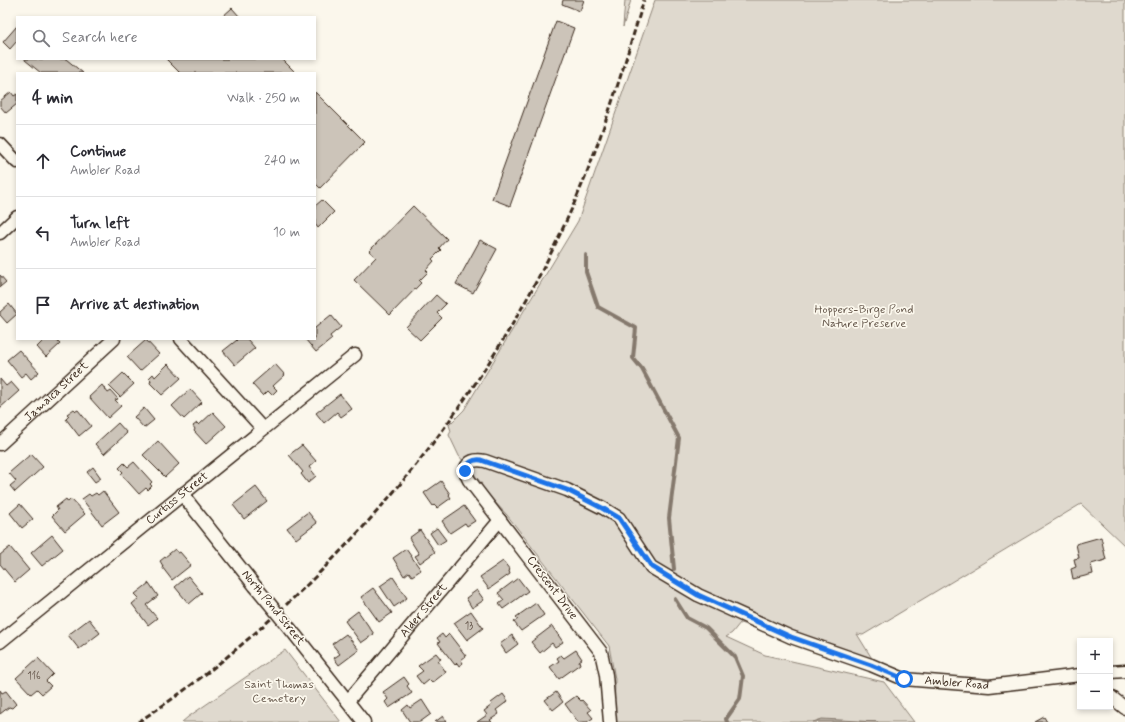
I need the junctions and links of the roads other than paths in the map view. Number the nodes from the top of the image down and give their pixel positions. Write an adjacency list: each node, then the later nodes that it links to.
1 (0, 144): 2 (street)
2 (16, 161)
3 (16, 218): 4 (street)
4 (0, 233)
5 (113, 340): 9 (street, Jamaica Street)
6 (182, 340): 8 (street)
7 (355, 355): 8 (street, Curtiss Street)
8 (263, 429): 11 (street, Curtiss Street)
9 (0, 444)
10 (467, 466): 12 (street, Crescent Drive); 16 (street, Ambler Road)
11 (182, 494): 13 (street, Curtiss Street); 18 (street, North Pond Street, bridge)
12 (500, 520): 18 (street, Alder Street); 21 (street, Crescent Drive)
13 (0, 642)
14 (1125, 670): 15 (street)
15 (1113, 672)
16 (1077, 675)
17 (1113, 698): 19 (street)
18 (348, 701): 20 (street, North Pond Street)
19 (1125, 708)
20 (364, 722)
21 (610, 722)

